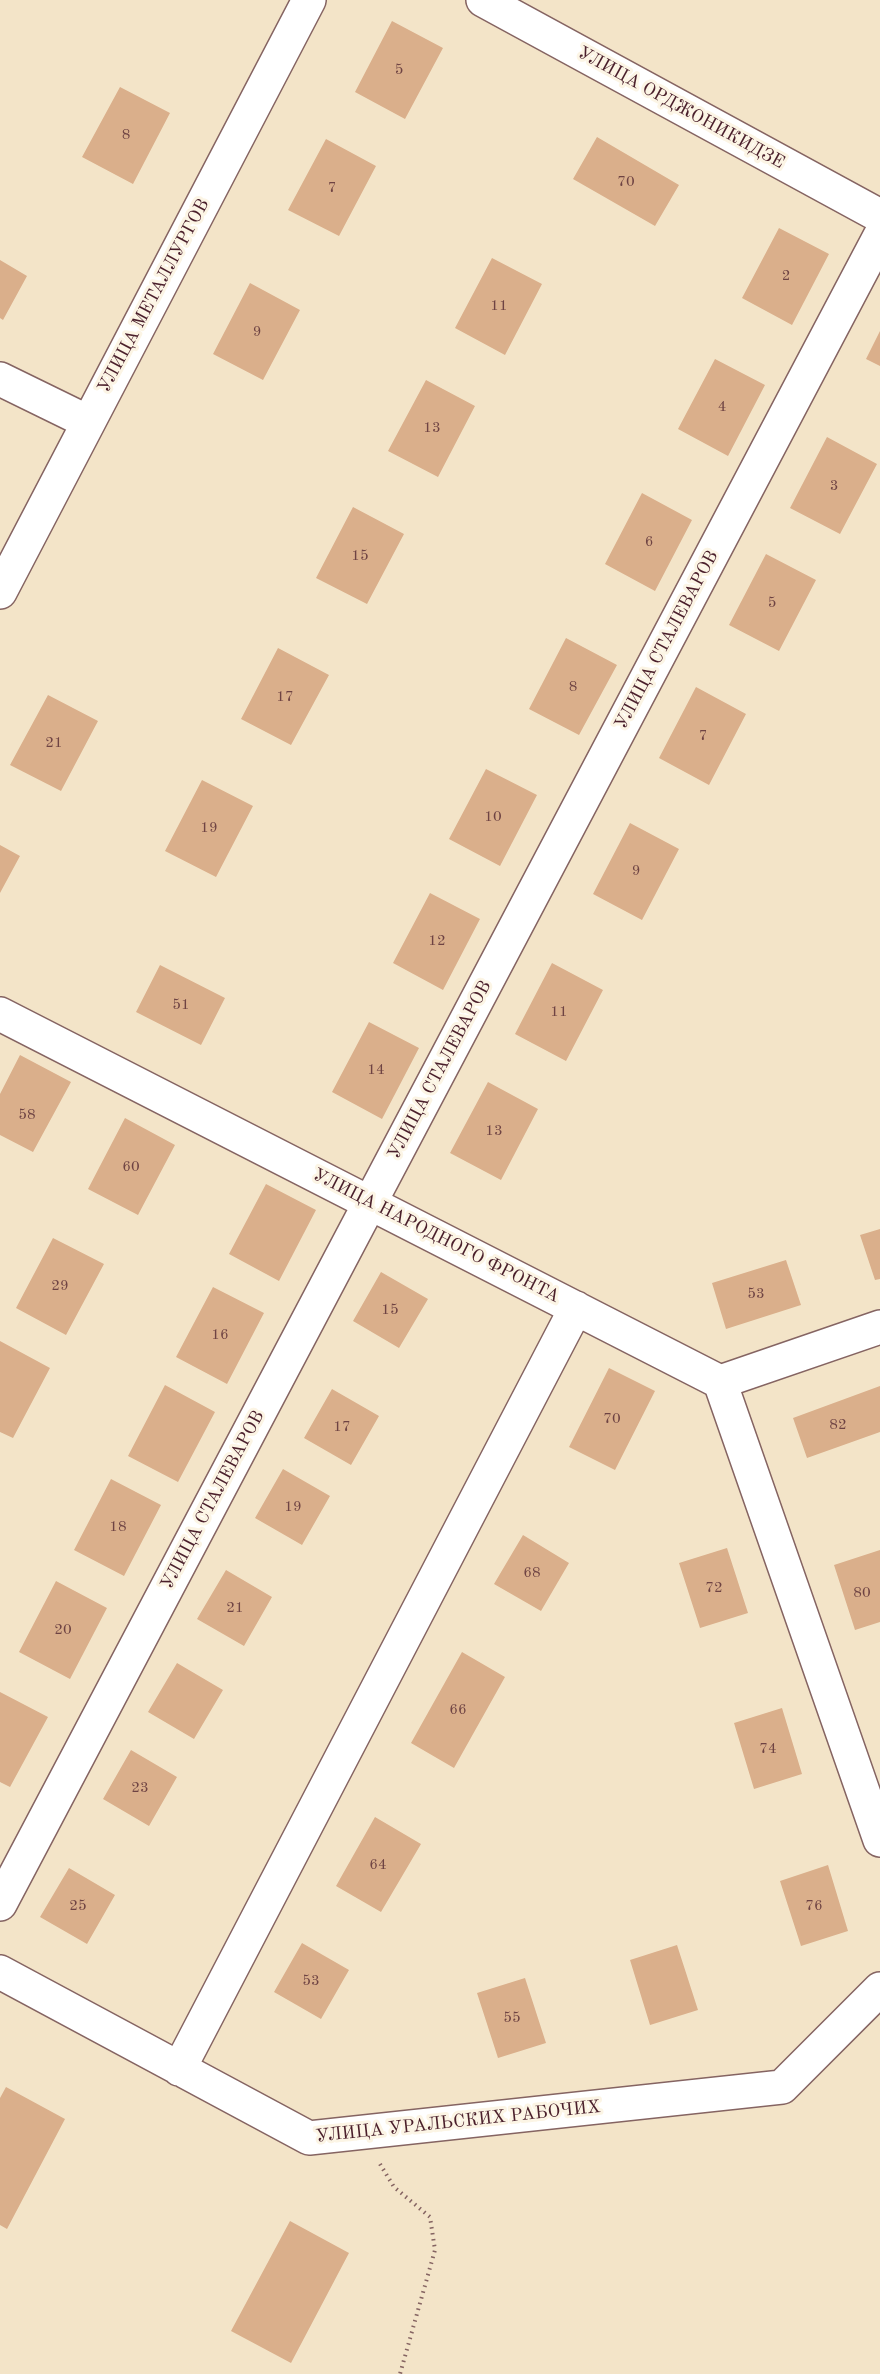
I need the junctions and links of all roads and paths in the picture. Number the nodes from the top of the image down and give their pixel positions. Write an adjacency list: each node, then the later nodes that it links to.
1 (309, 0): 6 (street, УЛИЦА МЕТАЛЛУРГОВ)
2 (483, 0): 3 (street, УЛИЦА ОРДЖОНИКИДЗЕ)
3 (880, 216)
4 (880, 236): 9 (street, УЛИЦА СТАЛЕВАРОВ)
5 (0, 379): 6 (street)
6 (88, 422): 7 (street, УЛИЦА МЕТАЛЛУРГОВ)
7 (0, 592)
8 (0, 1014): 9 (street, УЛИЦА НАРОДНОГО ФРОНТА)
9 (370, 1202): 10 (street, УЛИЦА НАРОДНОГО ФРОНТА); 14 (street, УЛИЦА СТАЛЕВАРОВ)
10 (576, 1308): 12 (street, УЛИЦА НАРОДНОГО ФРОНТА); 17 (street)
11 (880, 1327): 12 (street)
12 (720, 1382): 13 (street)
13 (880, 1840)
14 (0, 1904)
15 (0, 1972): 17 (street, УЛИЦА УРАЛЬСКИХ РАБОЧИХ)
16 (880, 1989): 18 (street, УЛИЦА УРАЛЬСКИХ РАБОЧИХ)
17 (179, 2069): 18 (street, УЛИЦА УРАЛЬСКИХ РАБОЧИХ)
18 (361, 2133): 19 (path)
19 (400, 2374)

